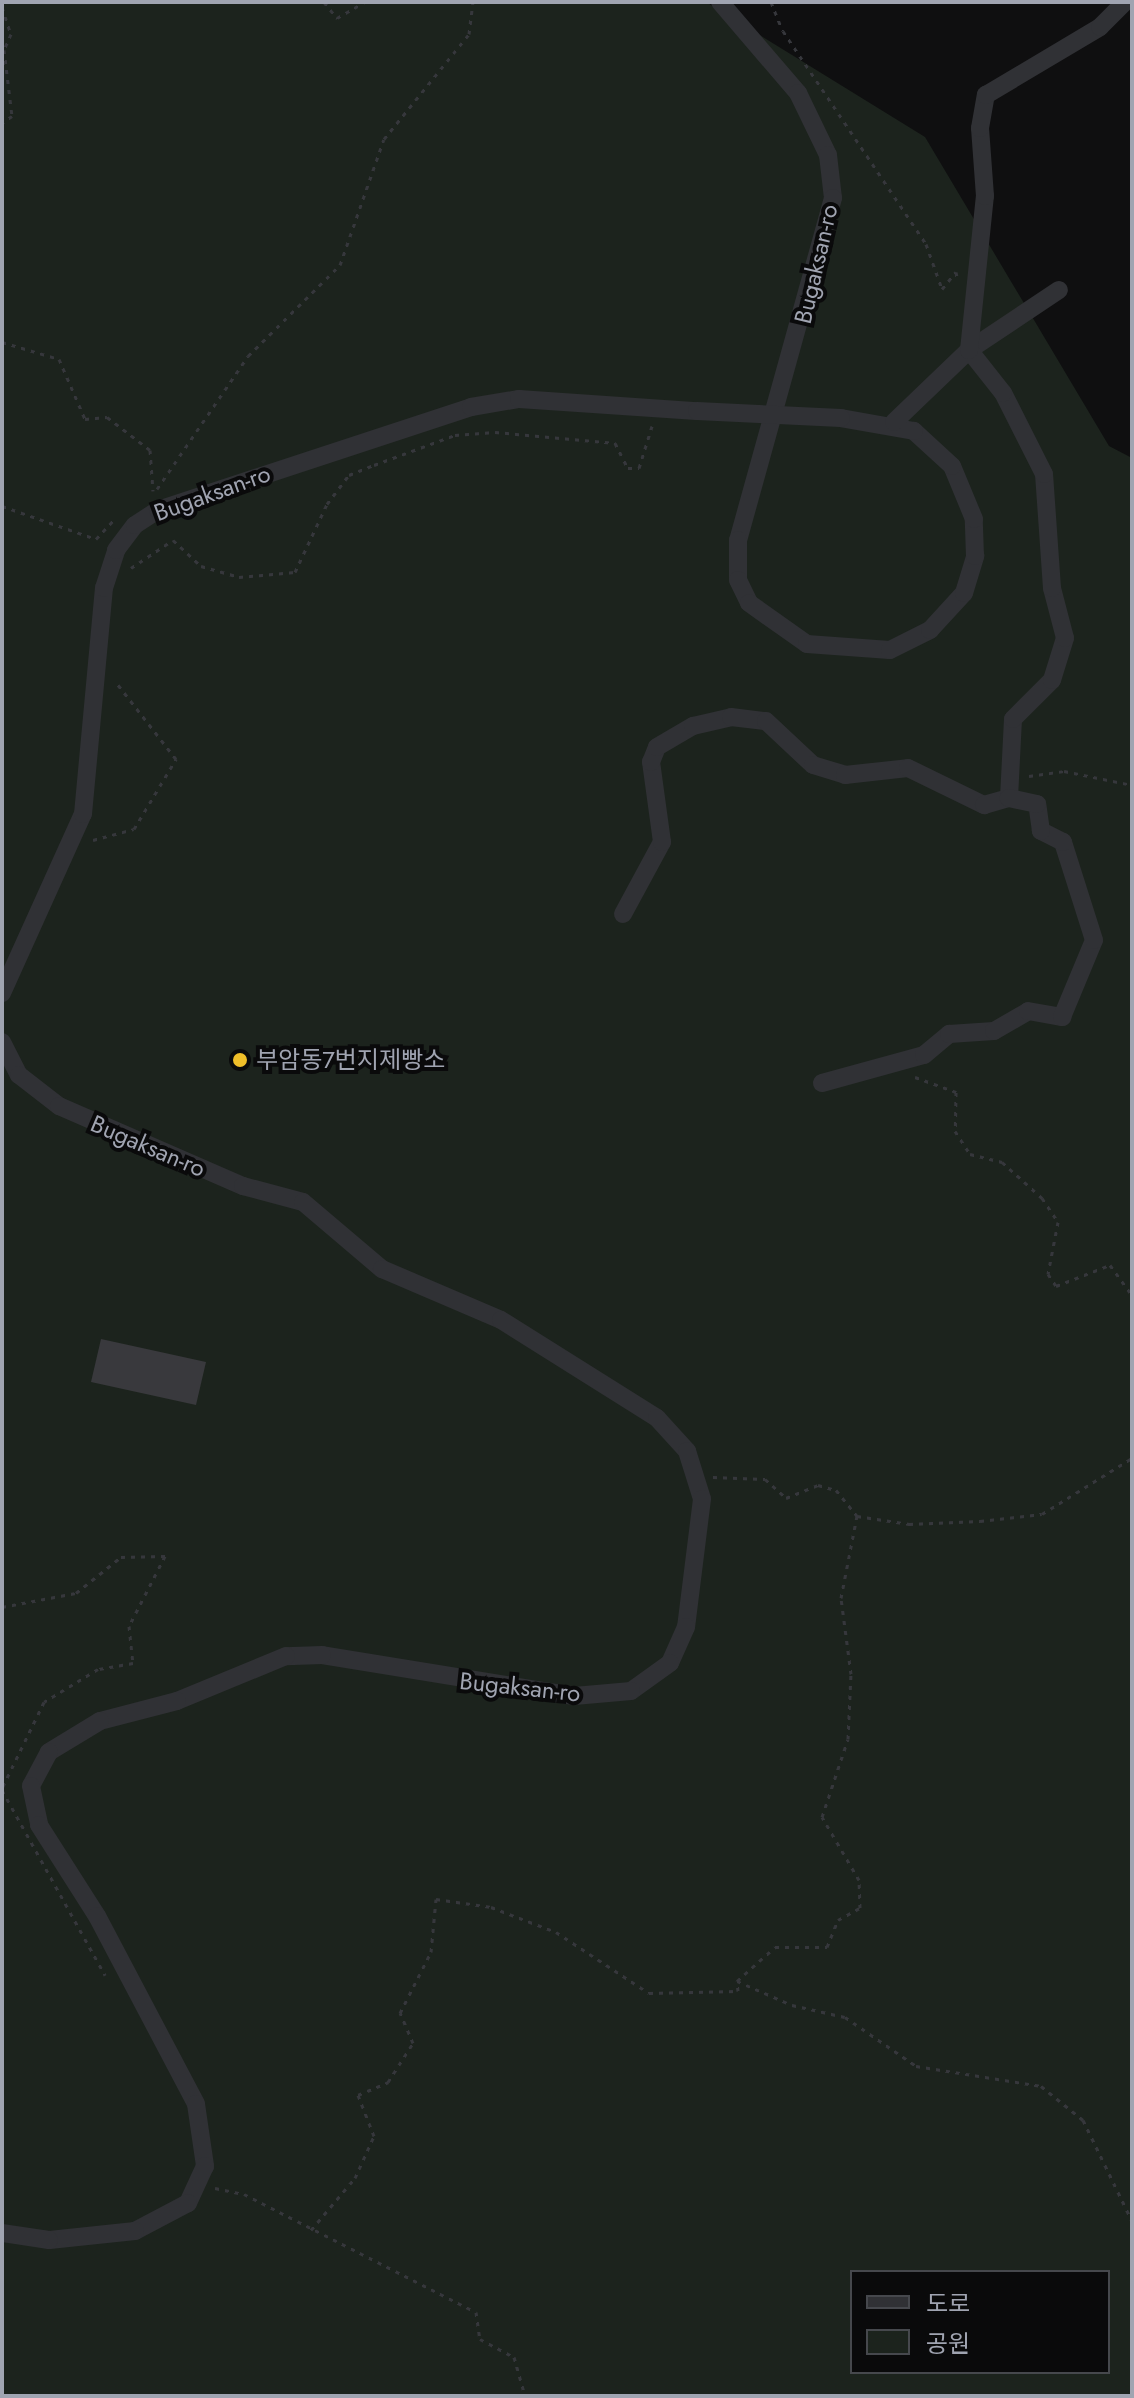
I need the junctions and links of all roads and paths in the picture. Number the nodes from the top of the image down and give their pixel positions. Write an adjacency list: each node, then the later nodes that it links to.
1 (7, 2): 10 (path)
2 (21, 2): 3 (path)
3 (37, 2)
4 (324, 2): 5 (path)
5 (365, 2)
6 (473, 2): 18 (path)
7 (720, 2): 16 (street, Bugaksan-ro)
8 (771, 2): 12 (path)
9 (1125, 2): 15 (street)
10 (2, 6): 11 (path)
11 (2, 123)
12 (957, 284)
13 (1059, 290): 15 (street)
14 (2, 342): 18 (path)
15 (969, 350): 16 (street); 25 (street)
16 (894, 422): 23 (street, Bugaksan-ro, bridge)
17 (646, 447): 22 (path)
18 (153, 494): 19 (path)
19 (145, 503)
20 (2, 506): 21 (path)
21 (123, 516)
22 (128, 569)
23 (98, 660): 26 (street, Bugaksan-ro); 26 (path)
24 (1132, 785): 25 (path)
25 (1009, 788): 27 (street); 30 (street)
26 (61, 863): 28 (street, Bugaksan-ro)
27 (623, 914)
28 (2, 993)
29 (2, 1042): 34 (street, Bugaksan-ro)
30 (903, 1061): 31 (street); 32 (path)
31 (822, 1083)
32 (1132, 1295)
33 (1132, 1458): 35 (path)
34 (697, 1474): 35 (path); 40 (street, Bugaksan-ro)
35 (857, 1516): 39 (path)
36 (2, 1607): 37 (path)
37 (2, 1789): 38 (path)
38 (108, 1979)
39 (737, 1981): 41 (path); 42 (path)
40 (209, 2187): 42 (path); 43 (street)
41 (1132, 2221)
42 (311, 2230): 44 (path)
43 (2, 2233)
44 (525, 2396)

